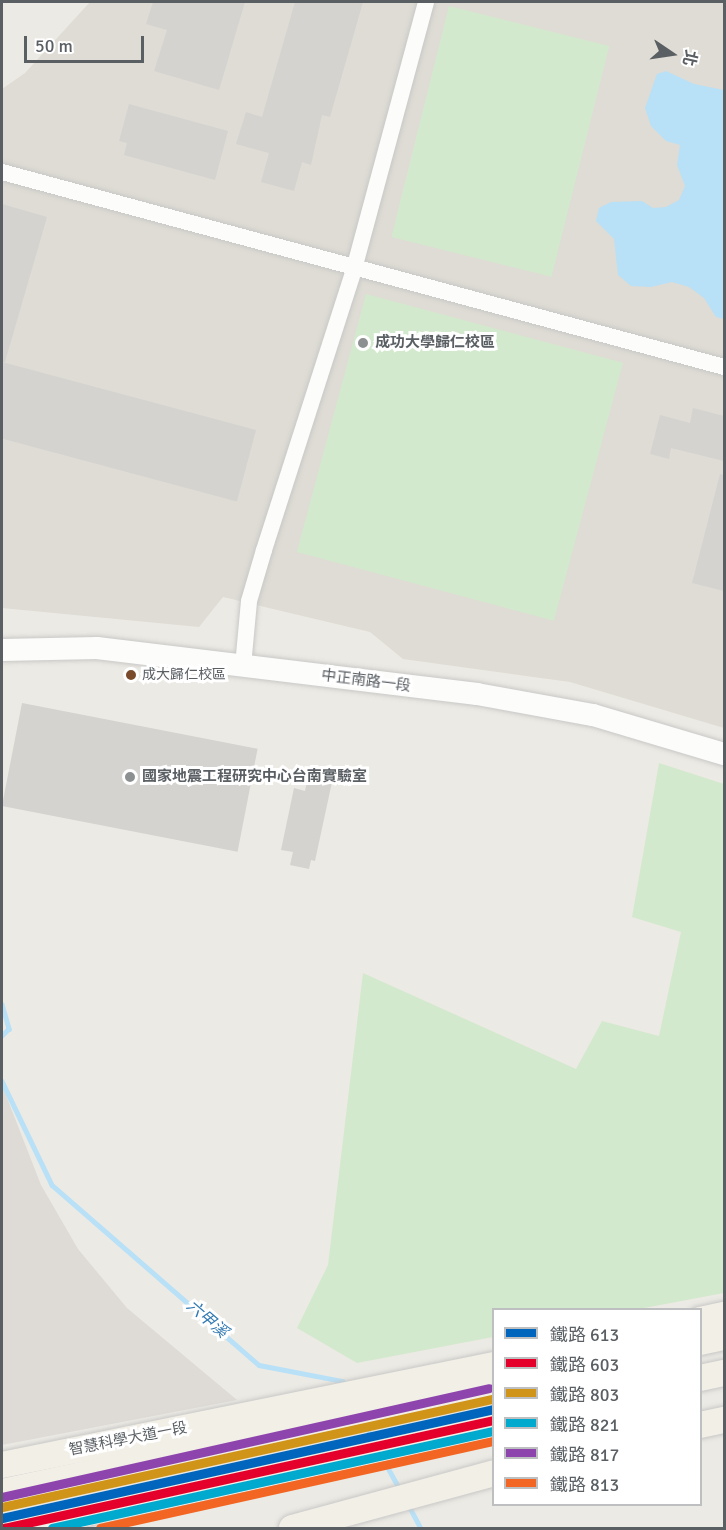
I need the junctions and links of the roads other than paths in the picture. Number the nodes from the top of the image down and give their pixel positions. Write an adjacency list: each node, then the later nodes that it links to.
1 (426, 2): 3 (street)
2 (2, 172): 3 (street)
3 (354, 269): 4 (street); 6 (street)
4 (724, 367)
5 (2, 650): 6 (street, 中正南路一段)
6 (243, 666): 7 (street, 中正南路一段)
7 (724, 754)
8 (724, 1315): 9 (main road)
9 (702, 1320)
10 (724, 1337): 11 (main road)
11 (702, 1342)
12 (492, 1365): 19 (main road, 智慧科學大道一段)
13 (724, 1373): 14 (main road)
14 (702, 1378)
15 (492, 1387): 22 (main road, 智慧科學大道一段)
16 (724, 1420): 18 (main road)
17 (492, 1424): 23 (main road)
18 (702, 1425)
19 (140, 1438): 20 (main road, 智慧科學大道一段); 22 (main road)
20 (2, 1465)
21 (492, 1474): 24 (main road)
22 (10, 1491)
23 (18, 1528)
24 (292, 1528)

